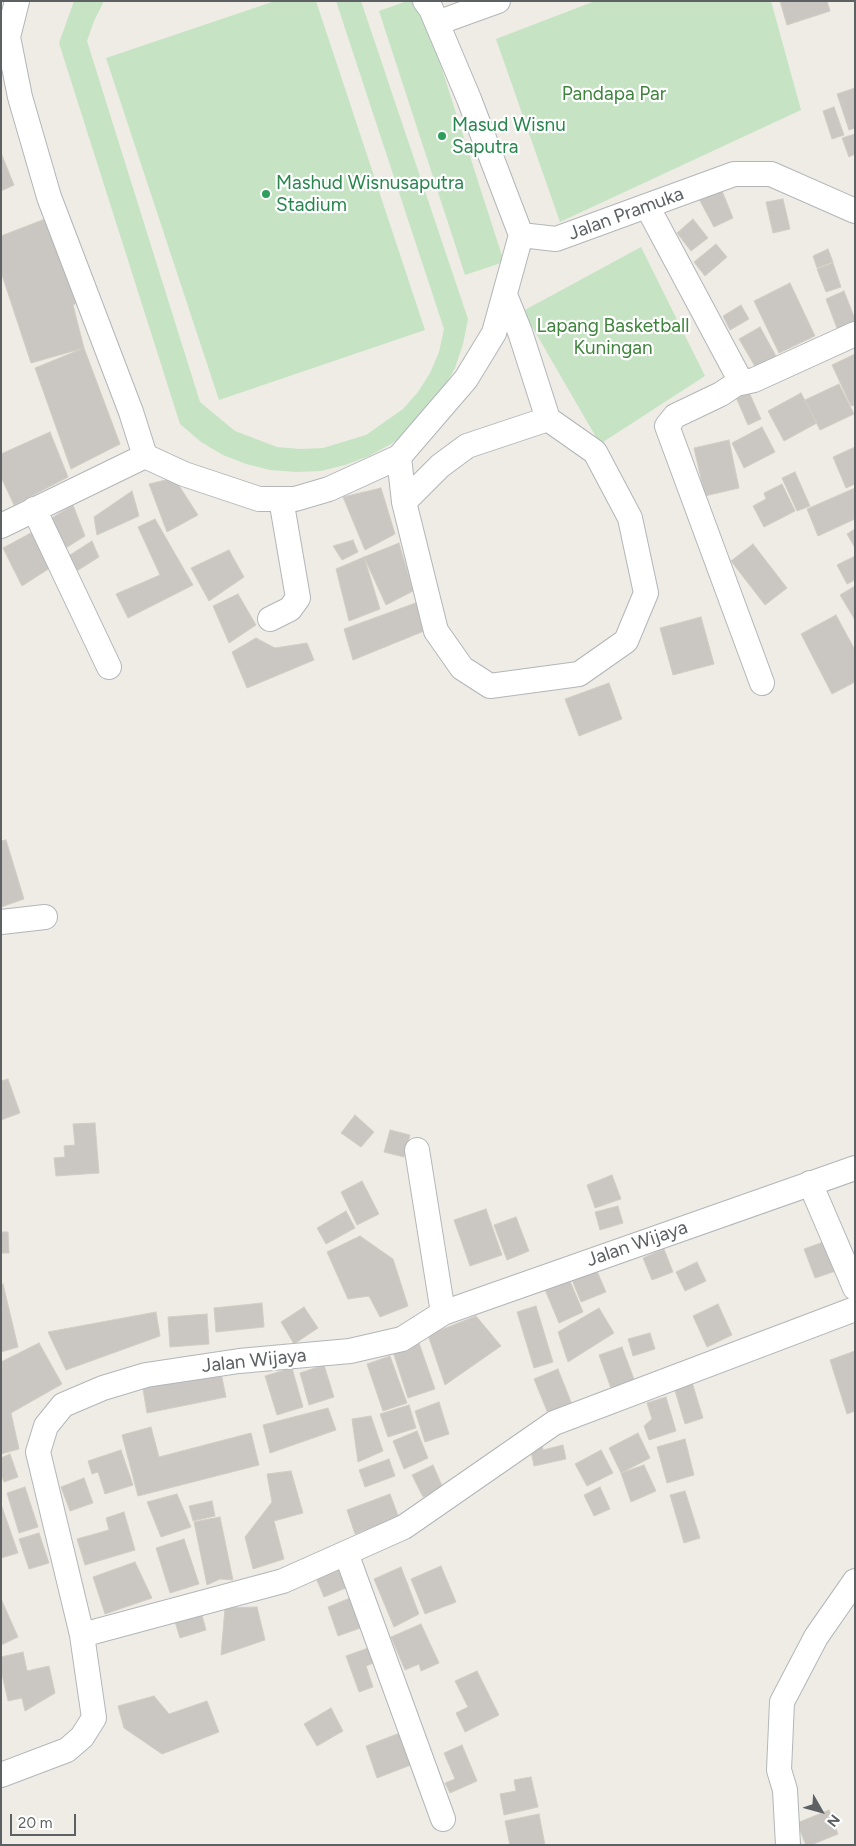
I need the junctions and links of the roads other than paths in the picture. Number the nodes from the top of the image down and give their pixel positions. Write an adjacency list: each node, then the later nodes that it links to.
1 (17, 1): 13 (street)
2 (425, 1): 5 (street)
3 (498, 1): 4 (street)
4 (470, 6): 5 (street)
5 (437, 23): 8 (street)
6 (647, 206): 7 (street, Jalan Pramuka); 8 (street, Jalan Pramuka); 11 (street)
7 (855, 211)
8 (521, 235): 9 (street)
9 (505, 295): 12 (street); 14 (street)
10 (855, 334): 11 (street)
11 (736, 384): 21 (street)
12 (548, 419): 16 (street); 16 (street)
13 (145, 456): 15 (street); 17 (street)
14 (399, 457): 15 (street); 16 (street)
15 (281, 499): 19 (street)
16 (404, 502)
17 (34, 509): 18 (street); 20 (street)
18 (1, 526)
19 (270, 618)
20 (109, 667)
21 (762, 683)
22 (45, 917): 23 (street)
23 (1, 922)
24 (417, 1150): 29 (street)
25 (855, 1168): 26 (street, Jalan Wijaya)
26 (810, 1183): 27 (street); 29 (street, Jalan Wijaya)
27 (855, 1288)
28 (855, 1308): 30 (street)
29 (443, 1313): 32 (street, Jalan Wijaya)
30 (346, 1553): 32 (street); 34 (street)
31 (855, 1581): 35 (street)
32 (82, 1635): 33 (street, Jalan Wijaya)
33 (1, 1775)
34 (443, 1820)
35 (788, 1845)

